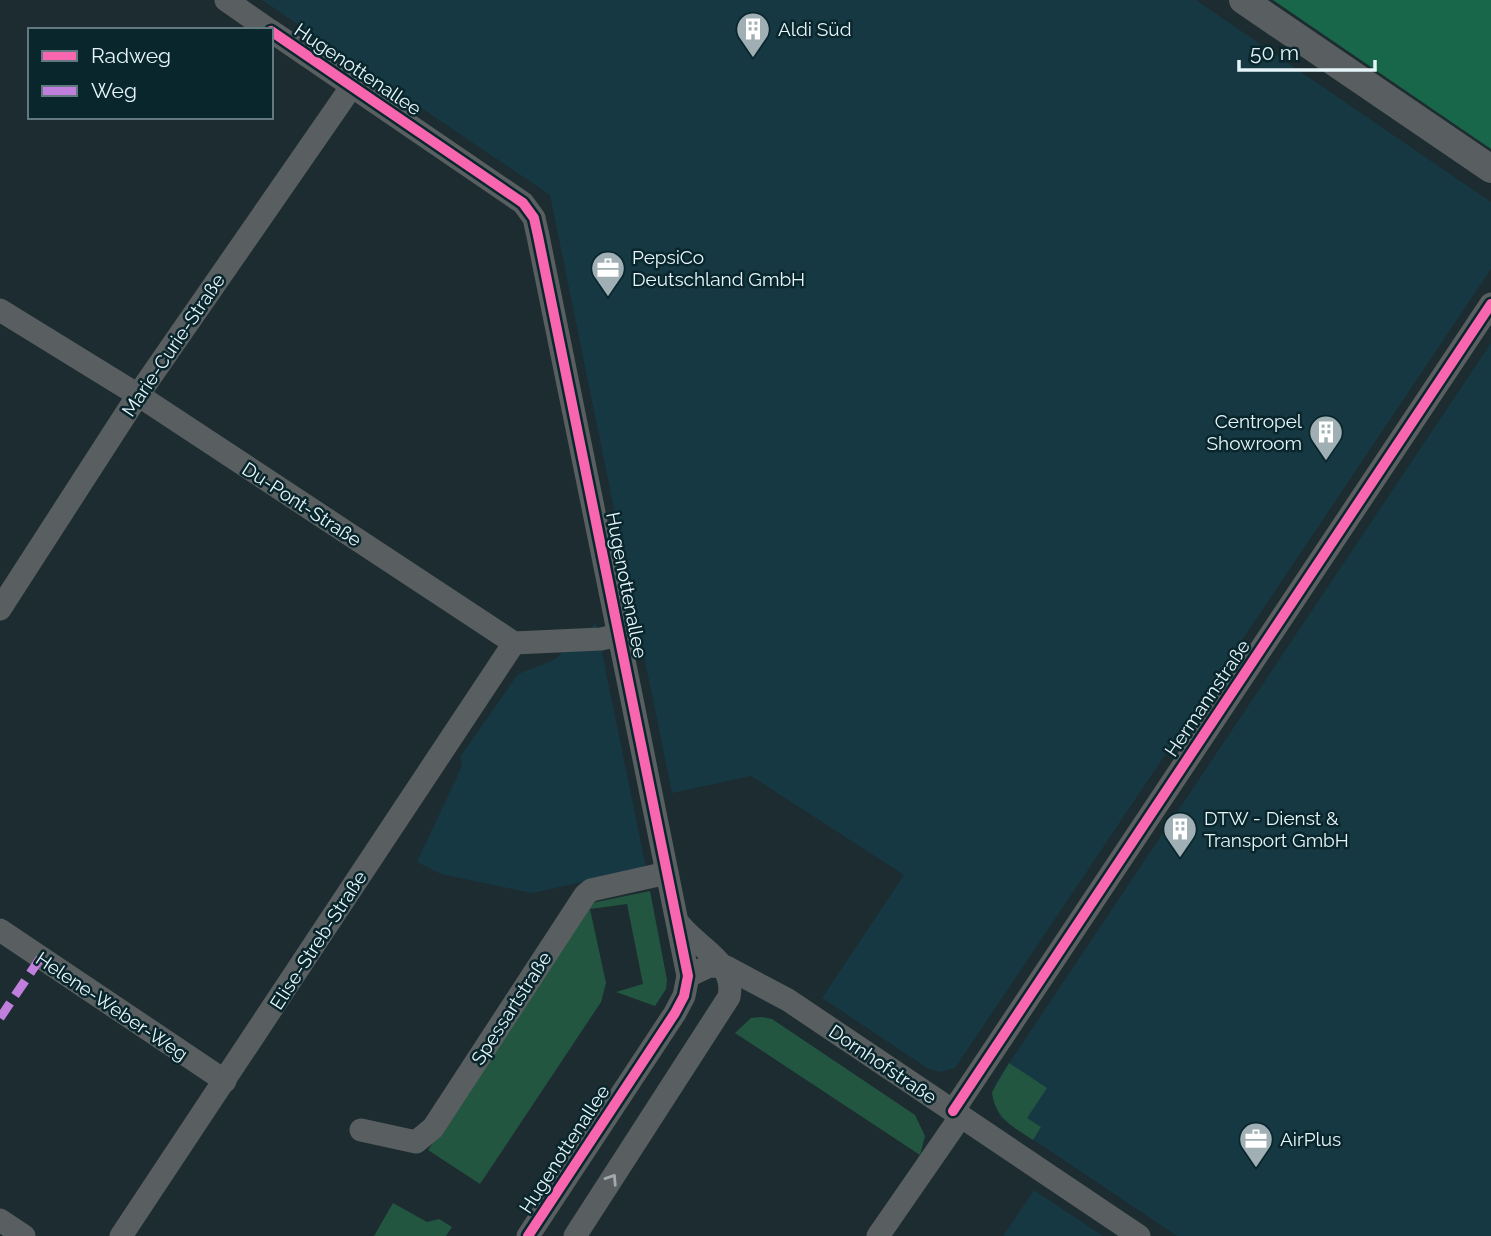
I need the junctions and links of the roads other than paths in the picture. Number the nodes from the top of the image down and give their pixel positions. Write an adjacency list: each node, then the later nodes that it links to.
1 (226, 0): 3 (street, Hugenottenallee)
2 (1243, 0): 6 (street)
3 (267, 28)
4 (273, 32): 5 (street, Hugenottenallee)
5 (352, 86): 9 (street, Marie-Curie-Straße); 11 (street, Hugenottenallee)
6 (1491, 169)
7 (1491, 304): 19 (street, Hermannstraße)
8 (0, 310): 9 (street, Du-Pont-Straße)
9 (138, 395): 10 (street, Marie-Curie-Straße); 12 (street, Du-Pont-Straße)
10 (0, 609)
11 (619, 635): 12 (street); 13 (street, Hugenottenallee)
12 (514, 643): 18 (street, Elise-Streb-Straße)
13 (667, 873): 14 (street, Hugenottenallee); 20 (street, Spessartstraße)
14 (680, 925): 16 (street); 17 (street, Hugenottenallee)
15 (0, 930): 18 (street, Helene-Weber-Weg)
16 (726, 967): 17 (street); 19 (street, Dornhofstraße); 25 (street, one-way to 16)
17 (688, 976): 24 (street, Hugenottenallee)
18 (225, 1081): 23 (street, Elise-Streb-Straße)
19 (957, 1113): 26 (street, Hermannstraße); 27 (street, Dornhofstraße)
20 (361, 1130)
21 (0, 1220): 22 (street)
22 (24, 1236)
23 (121, 1236)
24 (528, 1236)
25 (575, 1236)
26 (878, 1236)
27 (1139, 1236)

